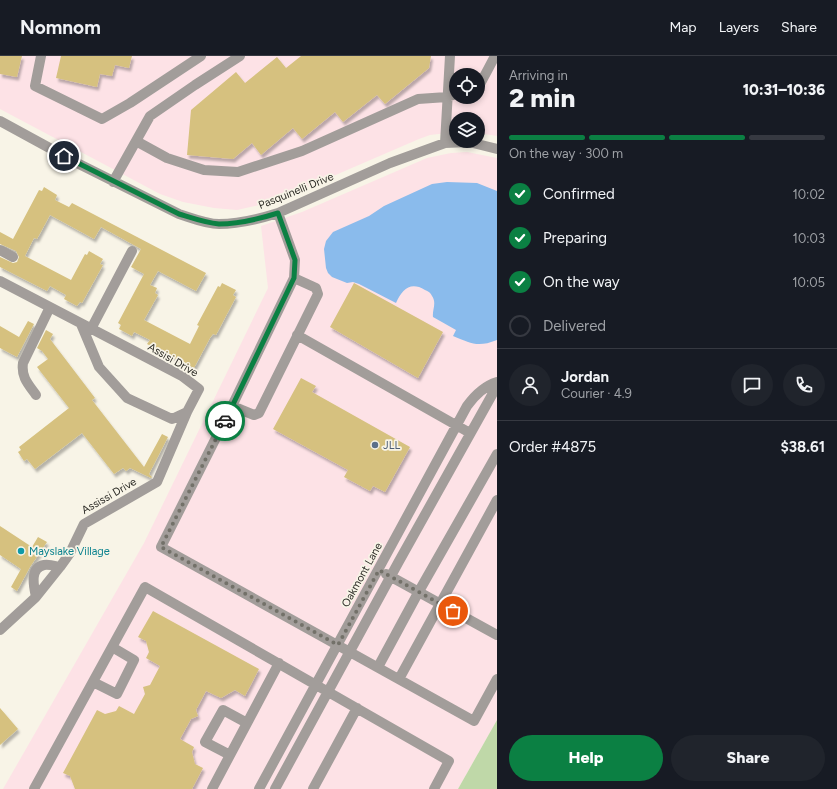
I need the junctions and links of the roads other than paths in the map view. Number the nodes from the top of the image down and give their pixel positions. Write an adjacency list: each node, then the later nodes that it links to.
1 (41, 56): 2 (street)
2 (201, 56)
3 (240, 56): 11 (street)
4 (450, 56): 6 (street)
5 (495, 56): 7 (street)
6 (451, 68)
7 (485, 75)
8 (449, 96): 11 (street)
9 (451, 104): 12 (street)
10 (0, 121): 14 (street, Pasquinelli Drive)
11 (136, 141): 14 (street)
12 (445, 143): 13 (street, Pasquinelli Drive); 15 (street, Pasquinelli Drive)
13 (497, 149)
14 (113, 182): 15 (street, Pasquinelli Drive)
15 (278, 213): 19 (street)
16 (0, 250): 18 (street)
17 (132, 251): 23 (street)
18 (12, 257)
19 (294, 278): 24 (street); 28 (street)
20 (0, 281): 21 (street, Assisi Drive)
21 (50, 307): 22 (street, Assisi Drive); 27 (street)
22 (81, 324): 23 (street, Assisi Drive); 29 (street)
23 (91, 329): 29 (street, Assisi Drive)
24 (297, 335): 28 (street); 30 (street)
25 (497, 382): 30 (street, Oakmont Lane)
26 (497, 386): 31 (street)
27 (36, 395)
28 (232, 406): 42 (street)
29 (187, 412): 34 (street, Assissi Drive)
30 (457, 425): 31 (street); 35 (street, Oakmont Lane)
31 (470, 433): 36 (street)
32 (497, 454): 37 (street)
33 (497, 500): 39 (street)
34 (60, 567): 38 (street, Assissi Drive); 38 (street)
35 (379, 570): 36 (street); 42 (street, Oakmont Lane)
36 (391, 577): 37 (street); 44 (street)
37 (418, 593): 39 (street); 46 (street)
38 (36, 596): 40 (street, Assissi Drive)
39 (440, 604): 41 (street); 47 (street)
40 (0, 630)
41 (497, 635)
42 (338, 645): 44 (street); 50 (street, Oakmont Lane)
43 (112, 647): 45 (street); 49 (street); 49 (street)
44 (350, 652): 46 (street); 51 (street)
45 (279, 663): 50 (street); 53 (street)
46 (378, 667): 47 (street)
47 (399, 679): 48 (street)
48 (497, 679)
49 (93, 682): 55 (street)
50 (315, 684): 51 (street); 57 (street, Oakmont Lane)
51 (328, 692): 52 (street); 58 (street)
52 (357, 708): 59 (street); 60 (street)
53 (247, 724): 54 (street); 54 (street)
54 (230, 755): 56 (street)
55 (34, 789)
56 (212, 789)
57 (259, 789)
58 (276, 789)
59 (314, 789)
60 (434, 789)

